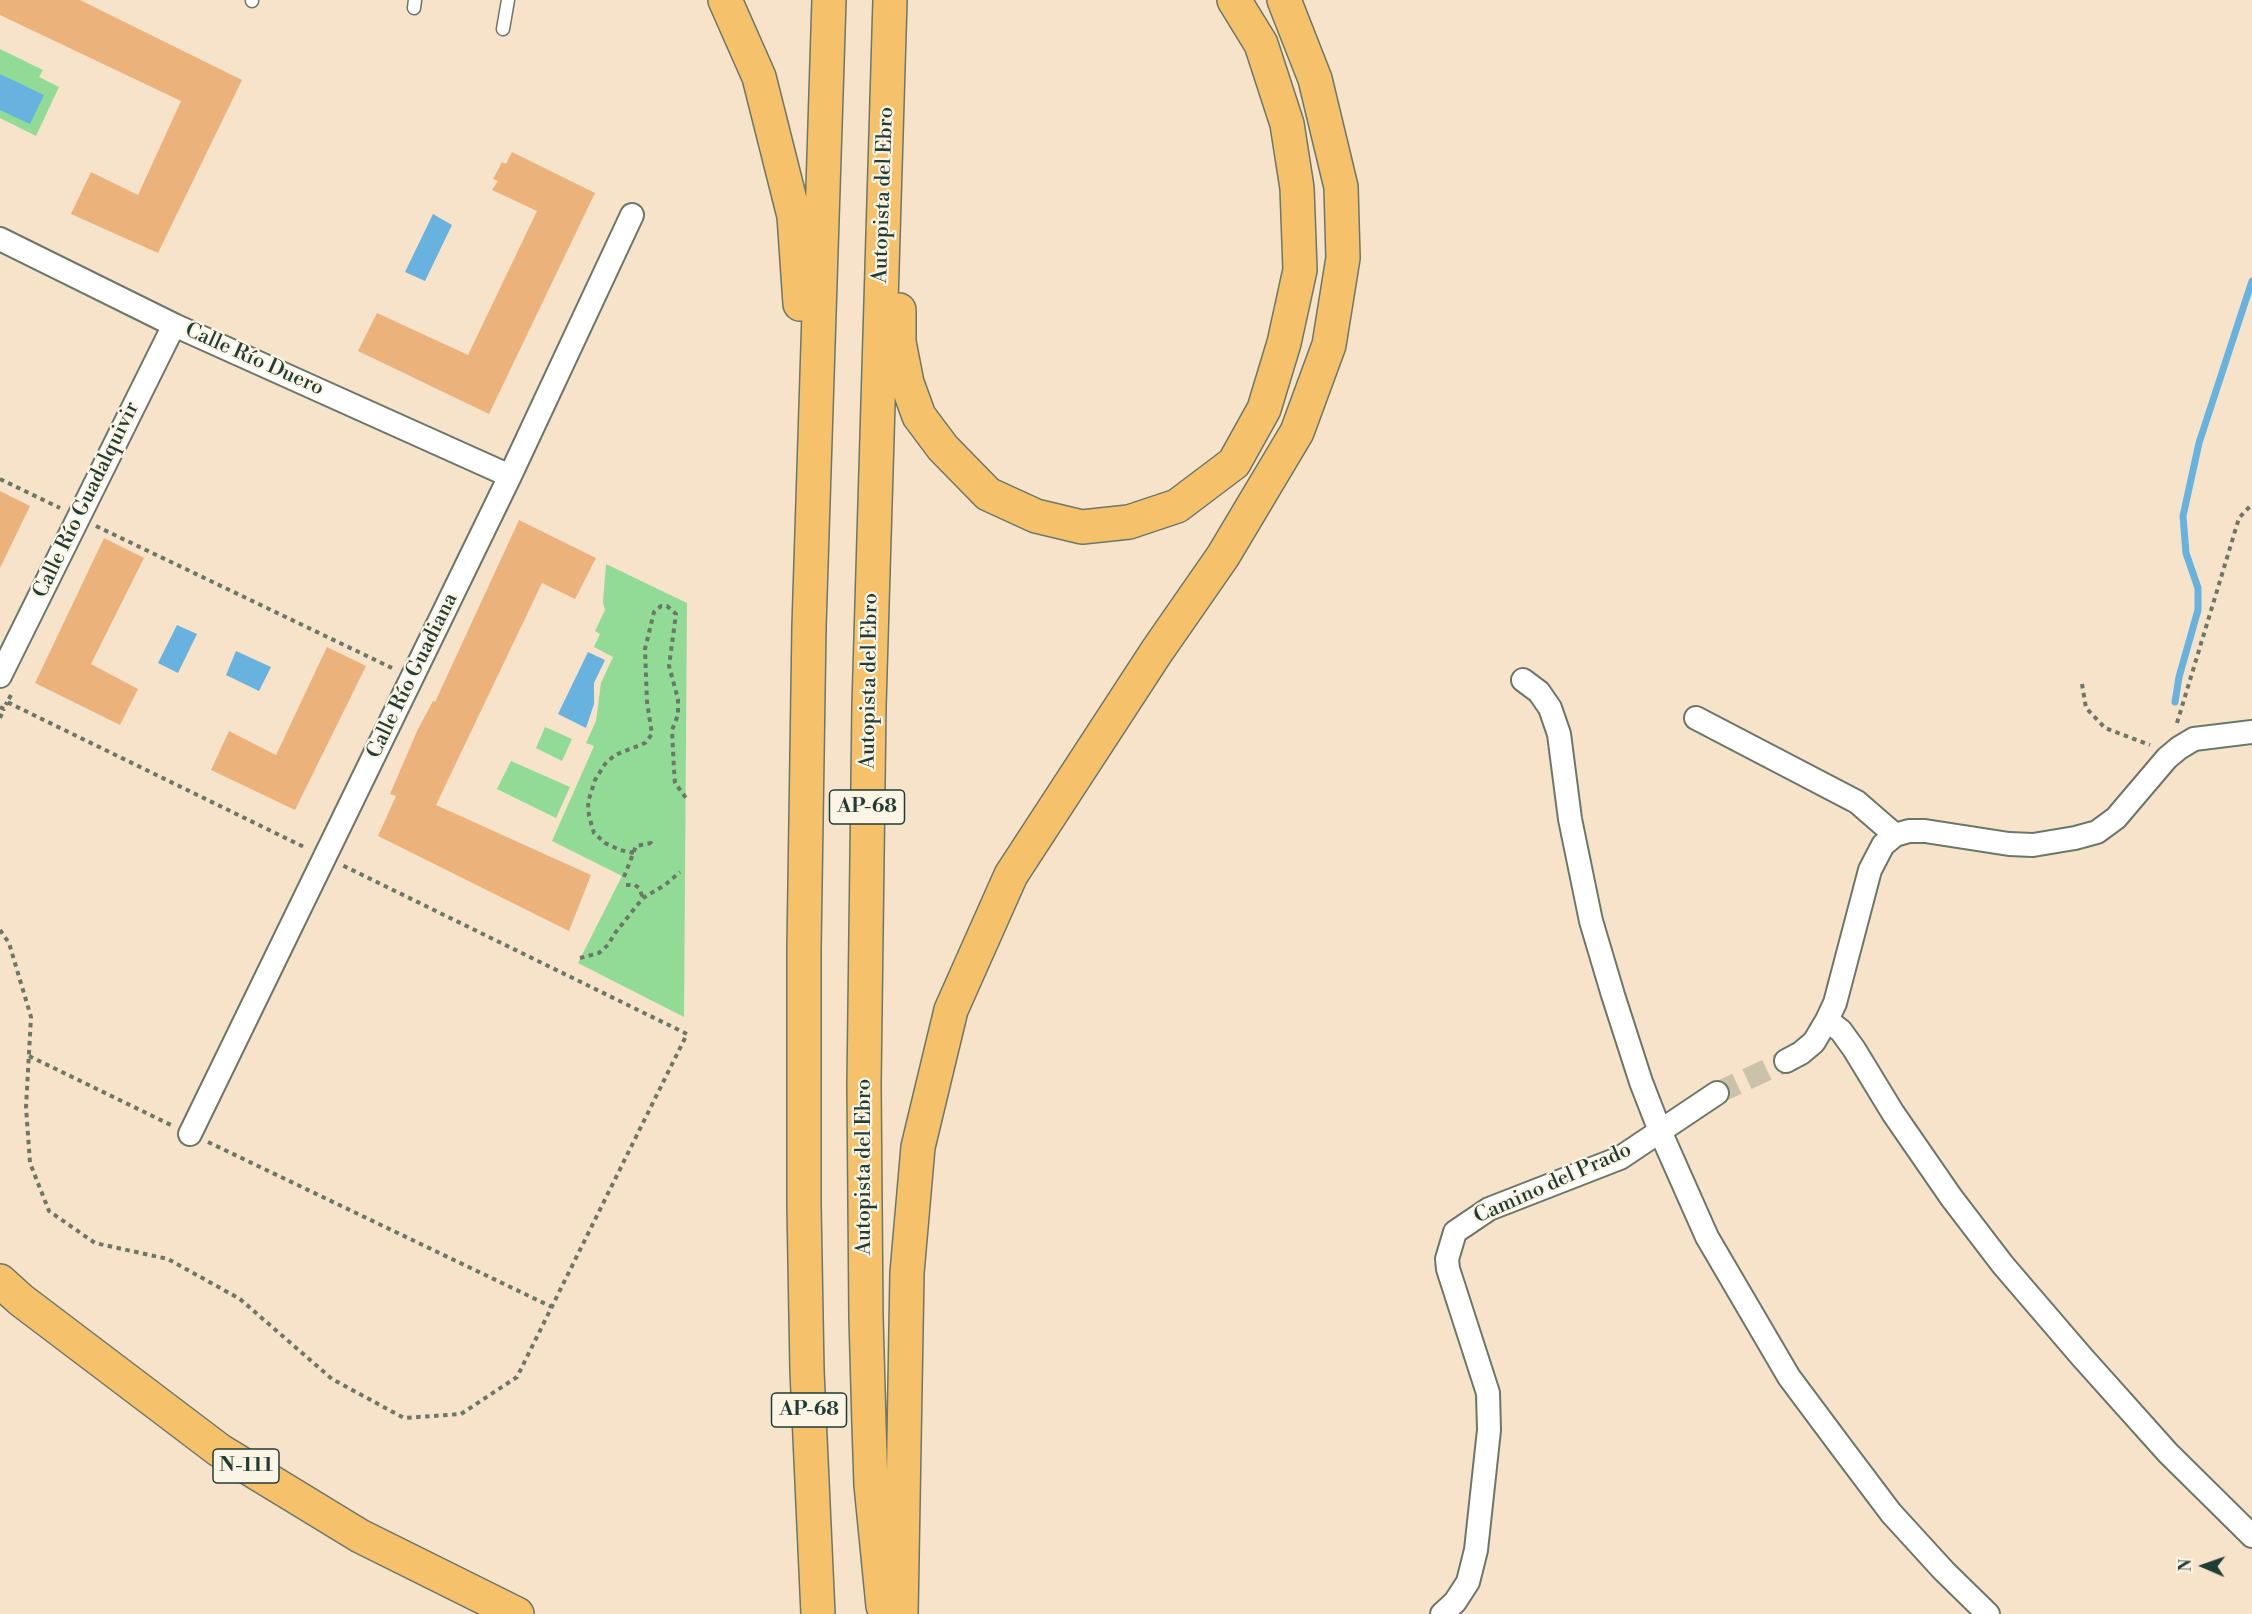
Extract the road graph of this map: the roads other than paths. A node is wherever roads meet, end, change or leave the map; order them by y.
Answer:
1 (508, 0) edge
2 (725, 0) edge
3 (829, 0) edge
4 (890, 0) edge
5 (910, 0) edge
6 (1234, 0) edge
7 (1284, 0) edge
8 (503, 29) dead end
9 (632, 216) dead end
10 (0, 239) edge
11 (174, 325) junction
12 (510, 476) junction
13 (1523, 680) dead end
14 (6, 684) edge
15 (1696, 718) dead end
16 (2252, 732) edge
17 (1895, 835) junction
18 (1827, 1020) junction
19 (1786, 1061) tunnel mouth
20 (1717, 1093) tunnel mouth
21 (1660, 1131) junction
22 (190, 1134) road end
23 (804, 1205) junction
24 (0, 1281) edge
25 (2252, 1536) edge
26 (517, 1614) edge
27 (818, 1614) edge
28 (884, 1614) edge
29 (901, 1614) edge
30 (1442, 1614) edge
31 (1988, 1614) edge

1 - 8 lane
2 - 23 highway
3 - 23 highway, AP-68
4 - 28 highway, Autopista del Ebro / AP-68
5 - 6 highway
7 - 29 highway
9 - 12 street, Calle Río Guadiana
10 - 11 street, Calle Río Duero
11 - 12 street, Calle Río Duero
11 - 14 street, Calle Río Guadalquivir
12 - 22 street, Calle Río Guadiana
13 - 21 street
15 - 17 street
16 - 17 street
17 - 18 street
18 - 19 street
18 - 25 street
20 - 21 street, Camino del Prado
21 - 30 street, Camino del Prado
21 - 31 street
23 - 27 highway, AP-68
24 - 26 highway, N-111

